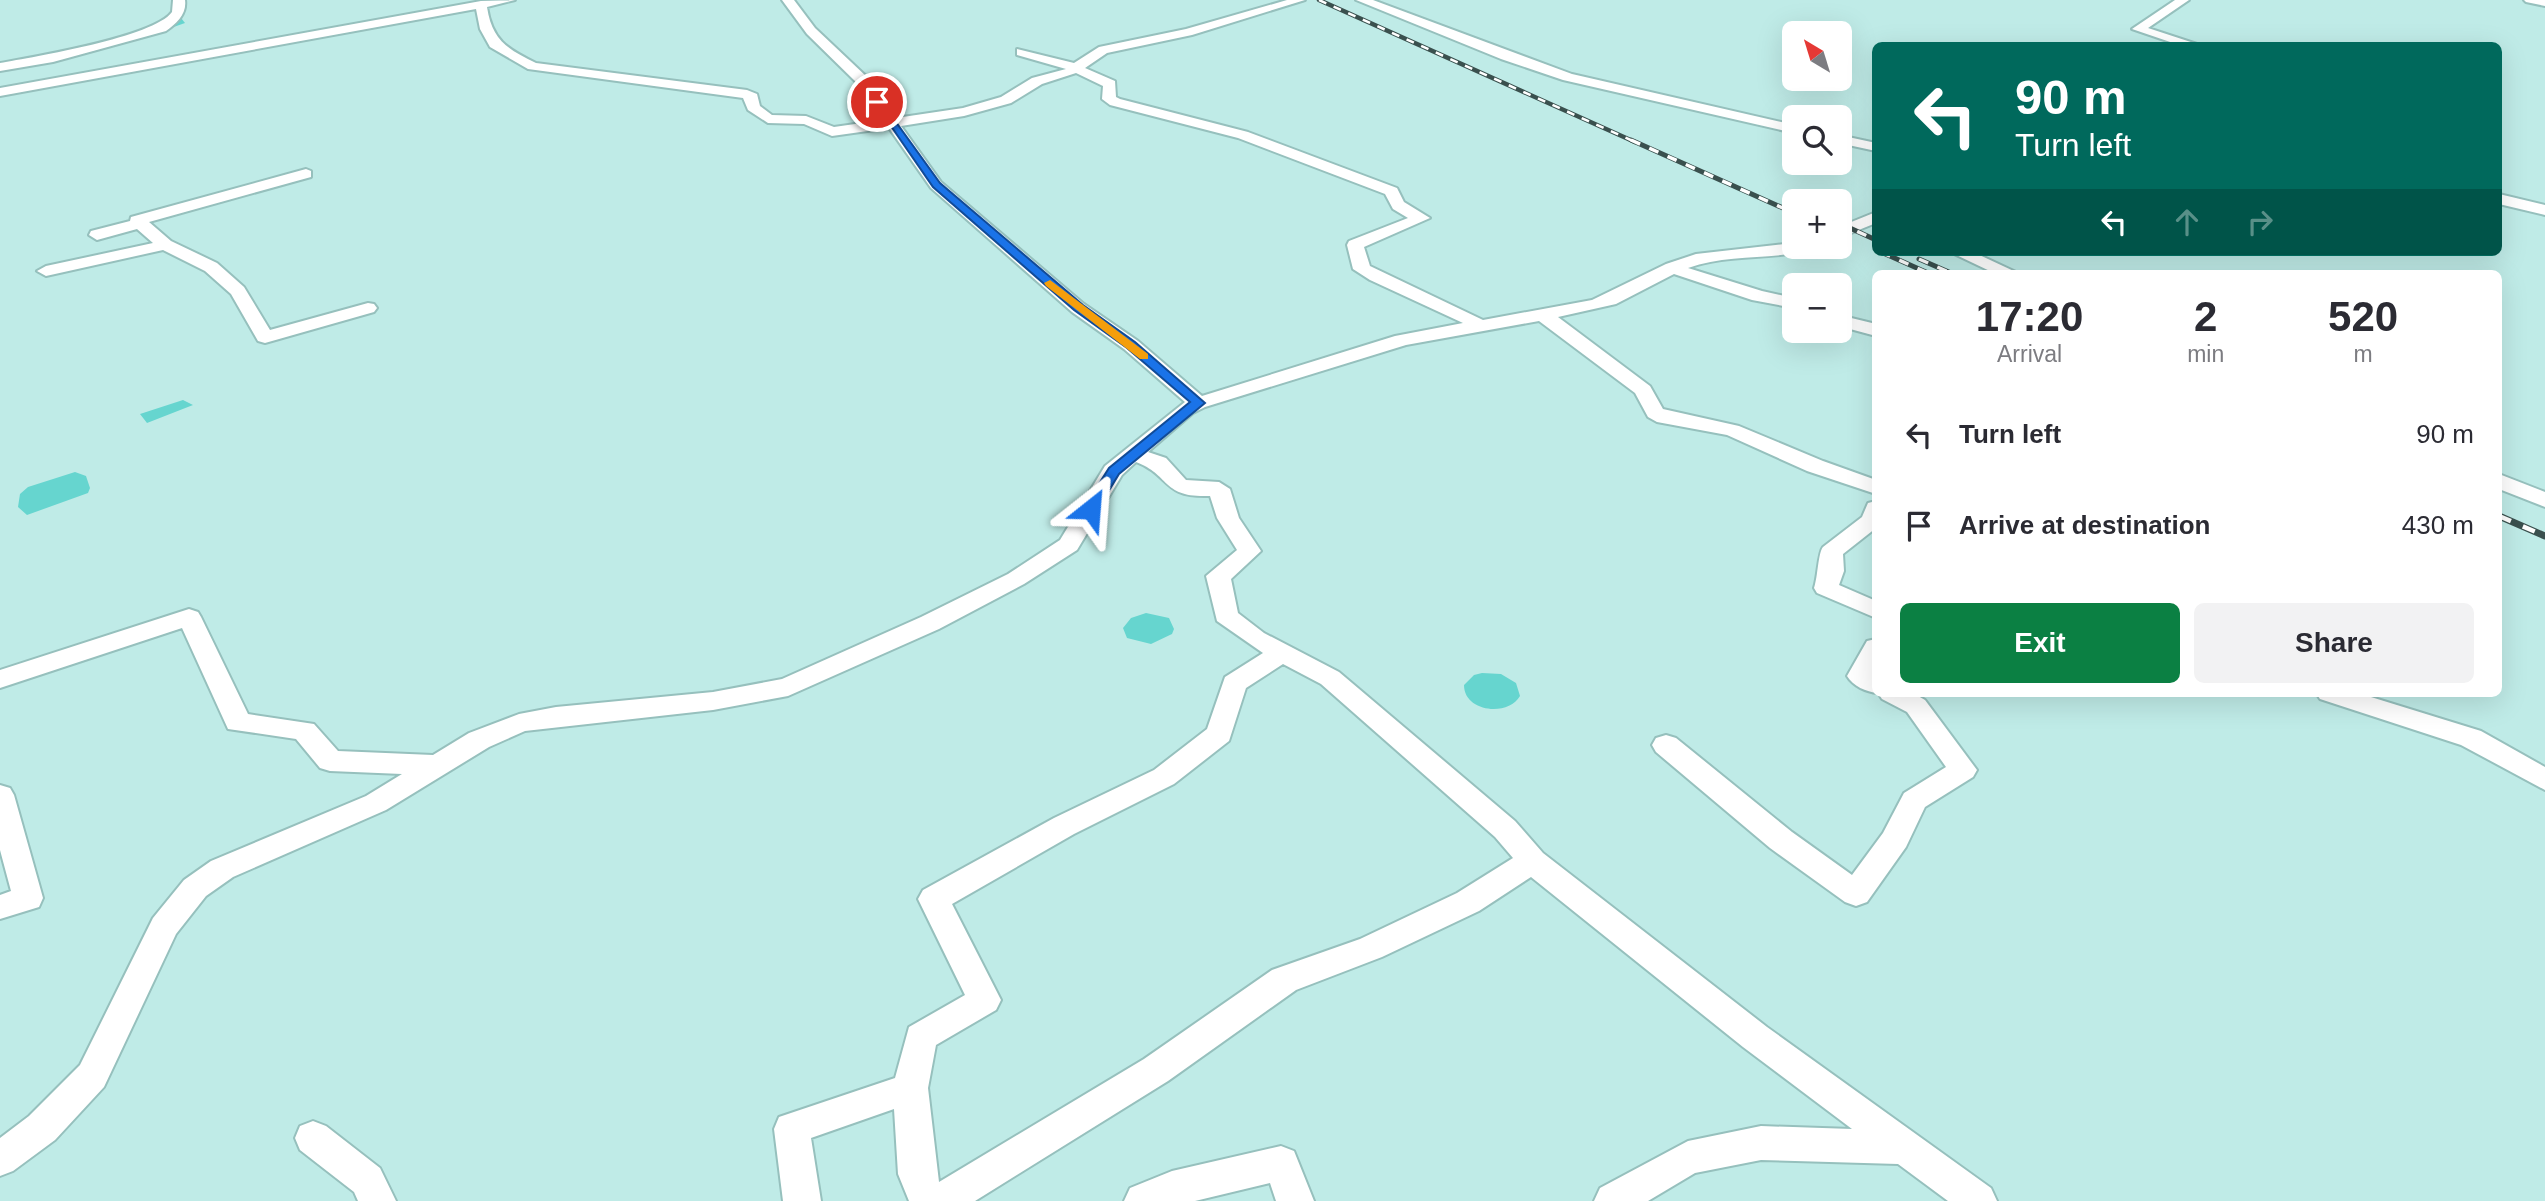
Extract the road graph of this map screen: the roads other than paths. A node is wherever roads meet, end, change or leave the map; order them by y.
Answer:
1 (179, 0) edge
2 (509, 0) edge
3 (788, 0) edge
4 (1299, 0) edge
5 (1362, 0) edge
6 (2183, 0) edge
7 (2530, 0) edge
8 (2545, 3) edge
9 (481, 4) junction
10 (2183, 42) edge
11 (1021, 52) dead end
12 (0, 67) edge
13 (1074, 67) junction
14 (0, 92) edge
15 (890, 122) junction
16 (1782, 126) edge
17 (1852, 142) edge
18 (1872, 146) edge
19 (306, 174) dead end
20 (2502, 200) edge
21 (2545, 211) edge
22 (1872, 220) edge
23 (141, 223) junction
24 (1852, 228) edge
25 (97, 235) dead end
26 (165, 245) junction
27 (1782, 249) edge
28 (1968, 256) edge
29 (1672, 268) junction
30 (2002, 270) edge
31 (46, 271) dead end
32 (1782, 301) edge
33 (368, 309) dead end
34 (1544, 316) junction
35 (1479, 324) junction
36 (1852, 324) edge
37 (1872, 329) edge
38 (1198, 403) junction
39 (1134, 454) junction
40 (2502, 482) edge
41 (1872, 486) edge
42 (2545, 500) edge
43 (1872, 520) edge
44 (1872, 608) edge
45 (1282, 653) junction
46 (1872, 654) edge
47 (0, 679) edge
48 (1872, 683) edge
49 (1899, 697) edge
50 (2342, 697) edge
51 (1666, 745) dead end
52 (438, 765) junction
53 (2545, 780) edge
54 (0, 796) edge
55 (1532, 861) junction
56 (0, 907) edge
57 (910, 1088) junction
58 (313, 1138) dead end
59 (1904, 1146) junction
60 (0, 1159) edge
61 (377, 1201) edge
62 (802, 1201) edge
63 (928, 1201) edge
64 (942, 1201) edge
65 (1143, 1201) edge
66 (1295, 1201) edge
67 (1613, 1201) edge
68 (1978, 1201) edge

1 - 12 street
2 - 9 street
3 - 15 street
4 - 13 street
5 - 16 street
6 - 10 street
7 - 8 street
9 - 14 street
9 - 15 street
11 - 13 street
13 - 15 street
13 - 35 street
15 - 38 street
17 - 18 street
19 - 23 street
20 - 21 street
22 - 24 street
23 - 25 street
23 - 26 street
26 - 31 street
26 - 33 street
27 - 29 street
28 - 30 street
29 - 32 street
29 - 34 street
34 - 35 street
34 - 41 street
35 - 38 street
36 - 37 street
38 - 39 street
39 - 45 street
39 - 52 street
40 - 42 street
43 - 44 street
45 - 55 street
45 - 57 street
46 - 48 street
47 - 52 street
49 - 51 street
50 - 53 street
52 - 60 street
54 - 56 street
55 - 59 street
55 - 64 street
57 - 62 street
57 - 63 street
58 - 61 street
59 - 67 street
59 - 68 street
65 - 66 street

